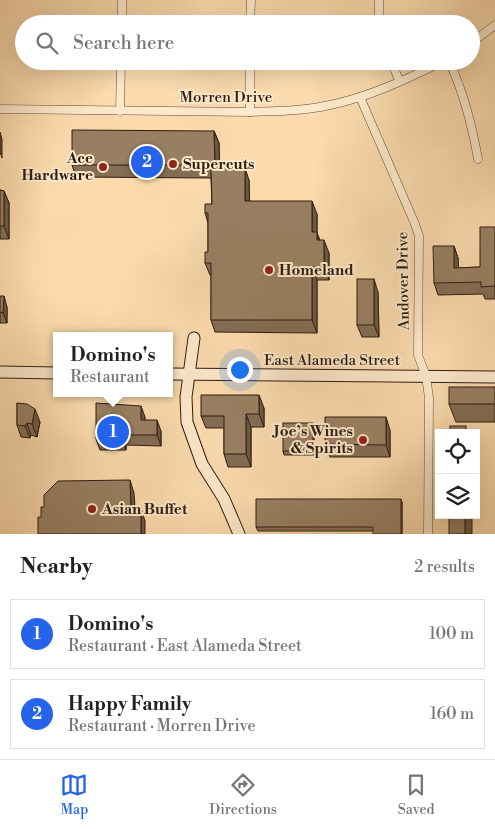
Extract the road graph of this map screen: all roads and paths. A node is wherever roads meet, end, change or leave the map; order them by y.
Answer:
1 (122, 0) edge
2 (250, 0) edge
3 (378, 0) edge
4 (122, 15) edge
5 (250, 15) edge
6 (379, 15) edge
7 (495, 25) edge
8 (480, 36) edge
9 (121, 70) edge
10 (250, 70) edge
11 (395, 70) edge
12 (423, 70) edge
13 (452, 70) edge
14 (399, 80) junction
15 (360, 97) junction
16 (0, 109) edge
17 (120, 111) junction
18 (250, 112) junction
19 (478, 159) dead end
20 (194, 338) dead end
21 (0, 372) edge
22 (53, 373) edge
23 (173, 374) edge
24 (188, 375) junction
25 (426, 376) junction
26 (495, 376) edge
27 (238, 534) edge
28 (428, 534) edge

1 - 4 street
2 - 5 street
3 - 6 street
7 - 8 street
9 - 17 street
10 - 18 street
11 - 14 street
12 - 14 street, Morren Drive
13 - 19 street
14 - 15 street, Morren Drive
15 - 18 street, Morren Drive
15 - 25 street, Andover Drive
16 - 17 street, Morren Drive
17 - 18 street, Morren Drive
20 - 24 street
21 - 22 street
23 - 24 street, East Alameda Street
24 - 25 street, East Alameda Street
24 - 27 street
25 - 26 street, East Alameda Street
25 - 28 street, Andover Drive

